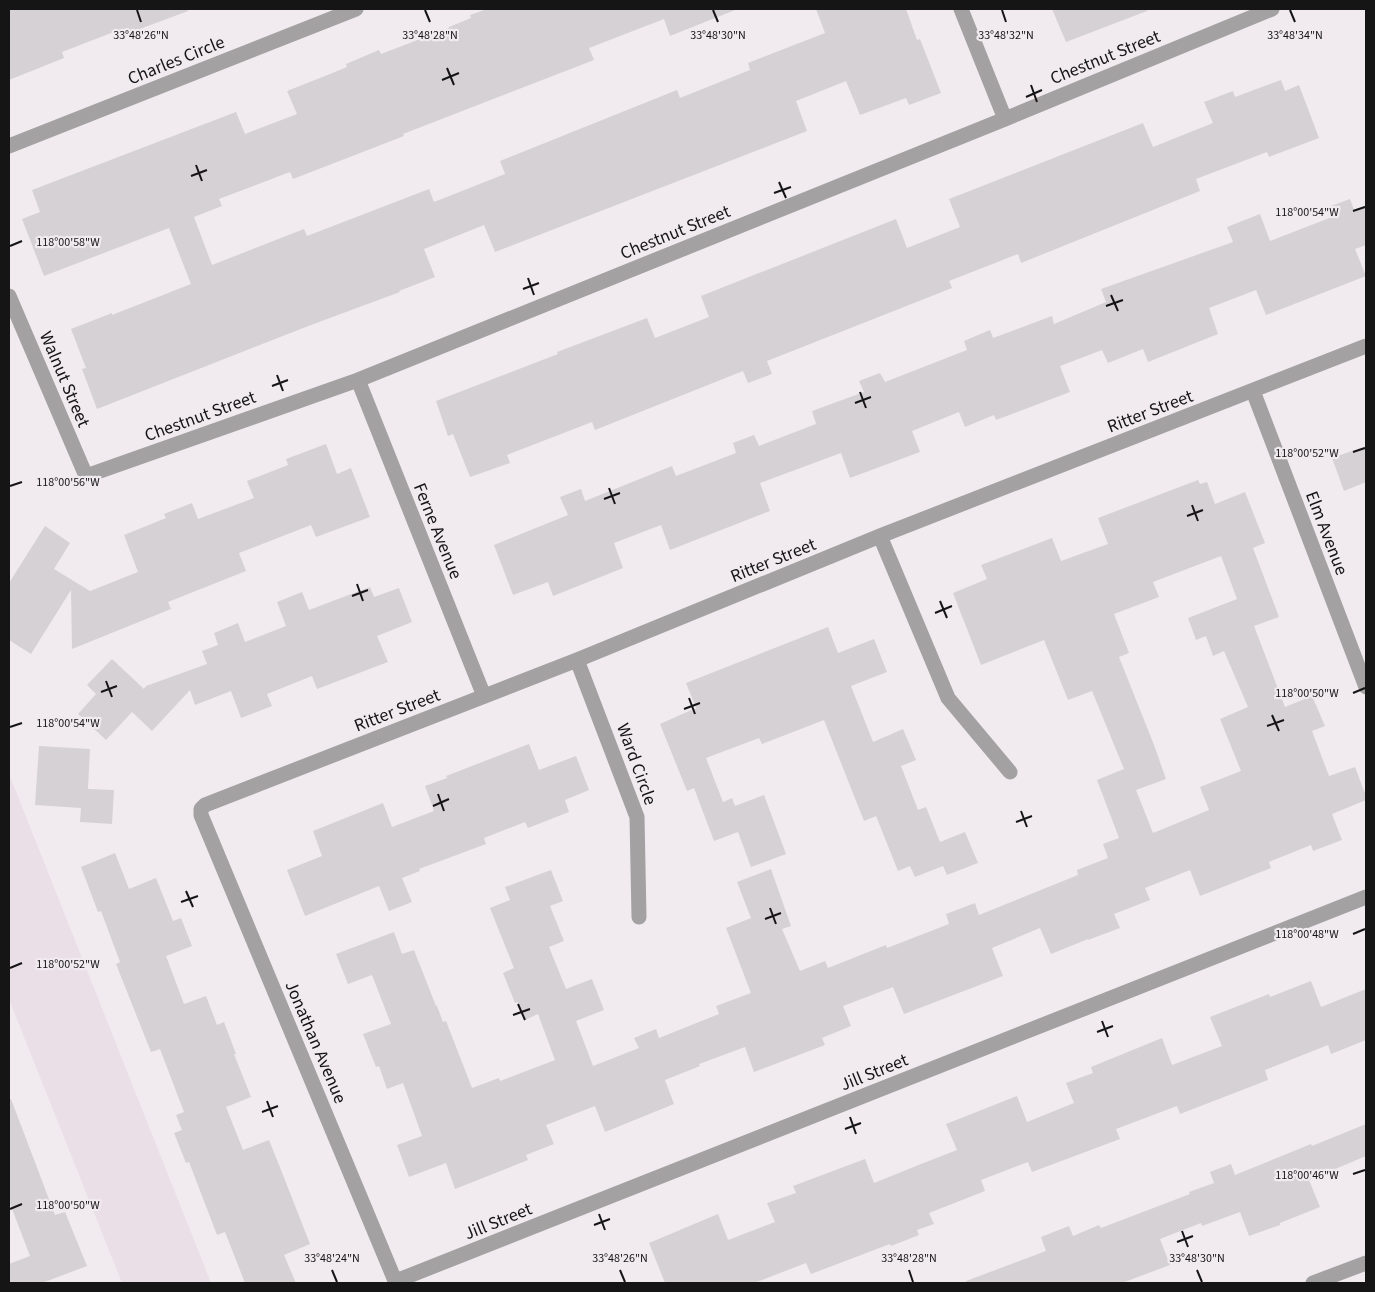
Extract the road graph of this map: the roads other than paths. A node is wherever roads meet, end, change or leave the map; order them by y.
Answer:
1 (356, 9) edge
2 (961, 9) edge
3 (1272, 9) edge
4 (1005, 119) junction
5 (9, 146) edge
6 (9, 296) edge
7 (1366, 346) edge
8 (358, 380) junction
9 (1253, 391) junction
10 (86, 476) joint
11 (880, 536) junction
12 (577, 660) junction
13 (1366, 687) edge
14 (484, 696) junction
15 (1010, 772) dead end
16 (201, 815) joint
17 (1366, 897) edge
18 (639, 917) dead end
19 (1366, 1263) edge
20 (396, 1282) edge
21 (1313, 1283) edge

1 - 5 street, Charles Circle
2 - 4 street
3 - 4 street, Chestnut Street
4 - 8 street, Chestnut Street
6 - 10 street, Walnut Street
7 - 9 street, Ritter Street
8 - 10 street, Chestnut Street
8 - 14 street, Ferne Avenue
9 - 11 street, Ritter Street
9 - 13 street, Elm Avenue
11 - 12 street, Ritter Street
11 - 15 street
12 - 14 street, Ritter Street
12 - 18 street, Ward Circle
14 - 16 street, Ritter Street
16 - 20 street, Jonathan Avenue
17 - 20 street, Jill Street
19 - 21 street

